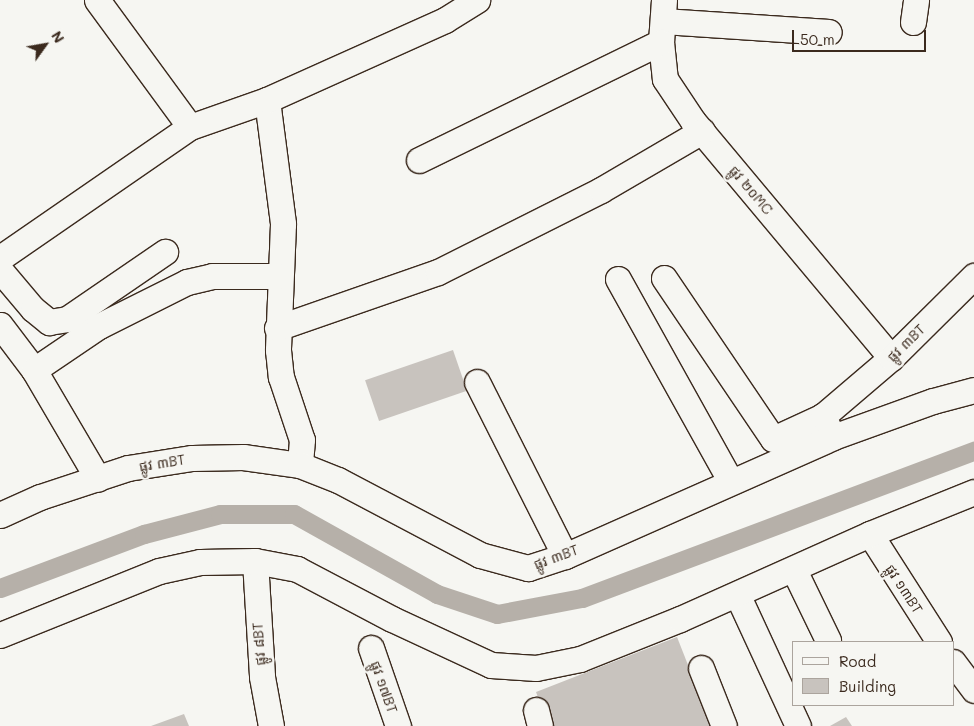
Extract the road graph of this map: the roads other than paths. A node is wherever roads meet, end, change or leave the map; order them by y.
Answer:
1 (97, 0) edge
2 (477, 0) edge
3 (662, 21) edge
4 (829, 32) dead end
5 (267, 100) junction
6 (190, 127) junction
7 (702, 131) junction
8 (419, 160) dead end
9 (166, 252) dead end
10 (0, 258) edge
11 (0, 270) edge
12 (280, 276) junction
13 (974, 276) edge
14 (664, 278) dead end
15 (618, 279) dead end
16 (0, 325) edge
17 (277, 328) junction
18 (891, 358) junction
19 (34, 370) junction
20 (477, 382) dead end
21 (974, 390) edge
22 (828, 427) junction
23 (300, 465) junction
24 (98, 479) junction
25 (730, 480) junction
26 (974, 492) edge
27 (0, 516) edge
28 (870, 534) junction
29 (565, 556) junction
30 (255, 561) junction
31 (794, 570) junction
32 (738, 596) junction
33 (0, 635) edge
34 (828, 640) dead end
35 (938, 641) edge
36 (371, 648) dead end
37 (954, 663) edge
38 (702, 668) dead end
39 (974, 690) edge
40 (271, 726) edge
41 (398, 726) edge
42 (724, 726) edge
43 (798, 726) edge

1 - 6 street
2 - 5 street
3 - 4 street
3 - 7 street, ផ្លូវ ២០MC
3 - 8 street
5 - 6 street
5 - 12 street
6 - 10 street
7 - 17 street
7 - 18 street, ផ្លូវ ២០MC
9 - 11 street
12 - 17 street
12 - 19 street
13 - 18 street, ផ្លូវ ៣BT
14 - 22 street
15 - 25 street
16 - 19 street
17 - 23 street
18 - 22 street, ផ្លូវ ៣BT
19 - 24 street
20 - 29 street
21 - 22 street
22 - 25 street, ផ្លូវ ៣BT
23 - 24 street, ផ្លូវ ៣BT
23 - 29 street, ផ្លូវ ៣BT
24 - 27 street, ផ្លូវ ៣BT
25 - 29 street, ផ្លូវ ៣BT
26 - 28 street
28 - 31 street
28 - 35 street, ផ្លូវ ១៣BT
30 - 32 street
30 - 33 street
30 - 40 street, ផ្លូវ ៨BT
31 - 32 street
31 - 34 street
32 - 43 street
36 - 41 street, ផ្លូវ ១៧BT
37 - 39 street
38 - 42 street

